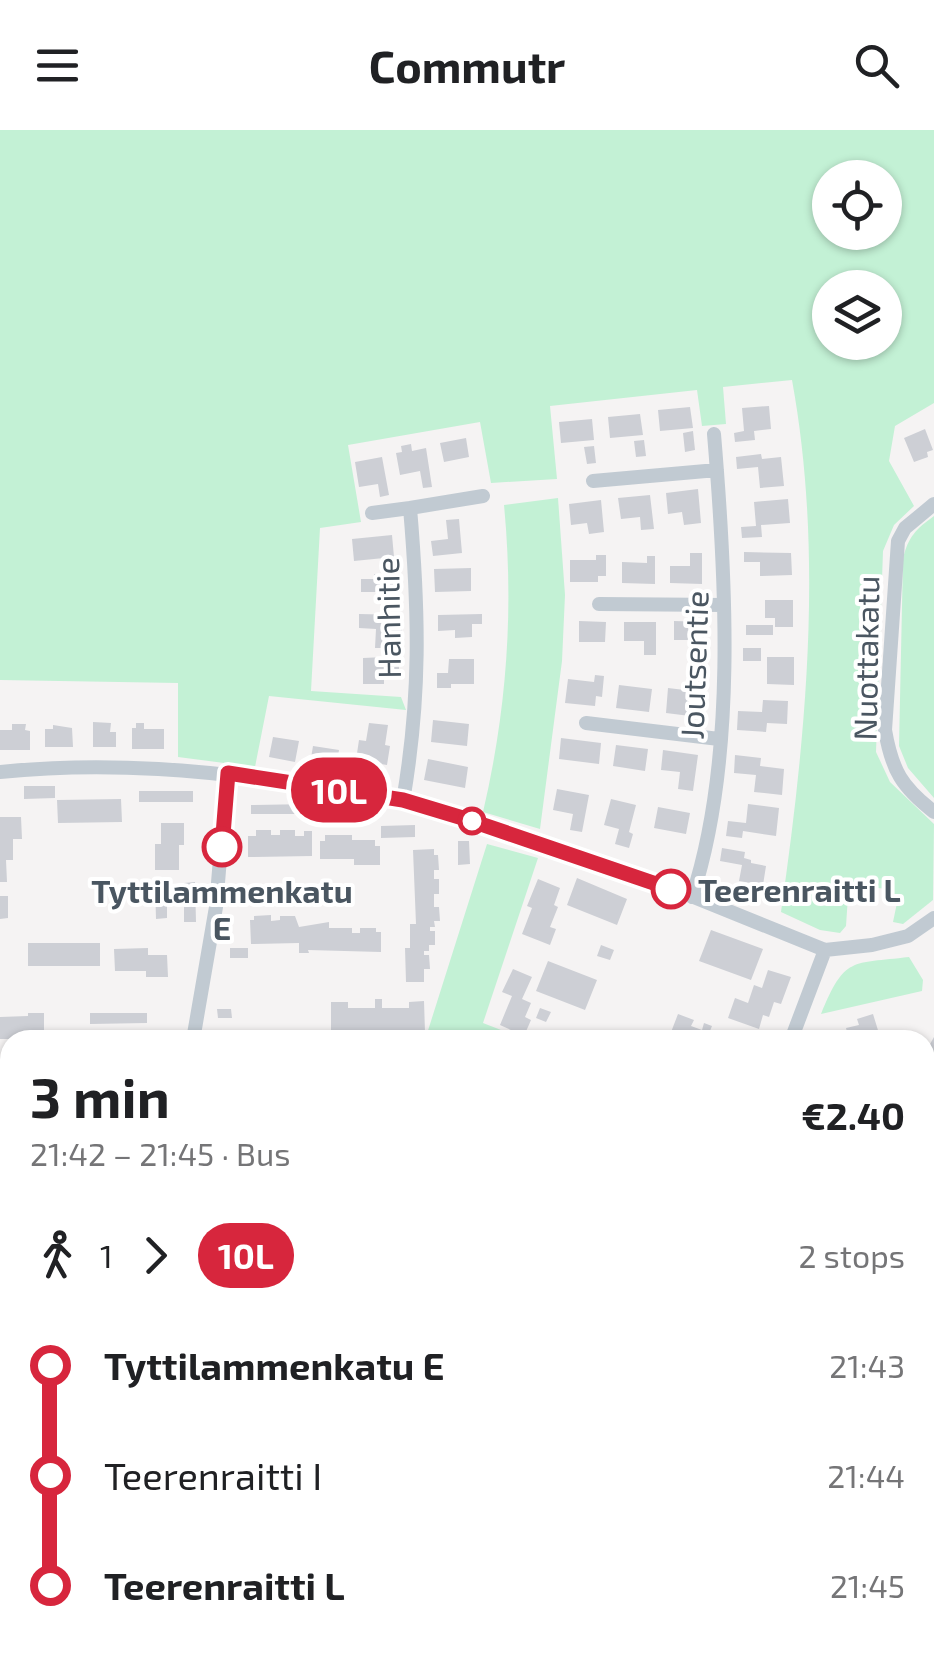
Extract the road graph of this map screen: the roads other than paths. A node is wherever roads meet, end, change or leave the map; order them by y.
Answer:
1 (714, 434) dead end
2 (718, 470) junction
3 (594, 481) dead end
4 (482, 496) dead end
5 (934, 504) edge
6 (410, 508) junction
7 (372, 513) dead end
8 (599, 604) dead end
9 (724, 605) junction
10 (586, 723) dead end
11 (719, 740) junction
12 (0, 772) edge
13 (228, 773) junction
14 (403, 800) junction
15 (934, 812) edge
16 (466, 819) dead end
17 (582, 858) dead end
18 (692, 896) junction
19 (934, 918) edge
20 (824, 950) junction
21 (195, 1030) edge
22 (795, 1030) edge

1 - 2 street, Joutsentie
2 - 3 street
2 - 9 street, Joutsentie
4 - 6 street
5 - 15 street, Nuottakatu
6 - 7 street
6 - 14 street, Hanhitie
8 - 9 street
9 - 11 street, Joutsentie
10 - 11 street
11 - 18 street, Joutsentie
12 - 13 street
13 - 14 street
13 - 21 street
14 - 16 street
17 - 18 street
18 - 20 street
19 - 20 street
20 - 22 street

